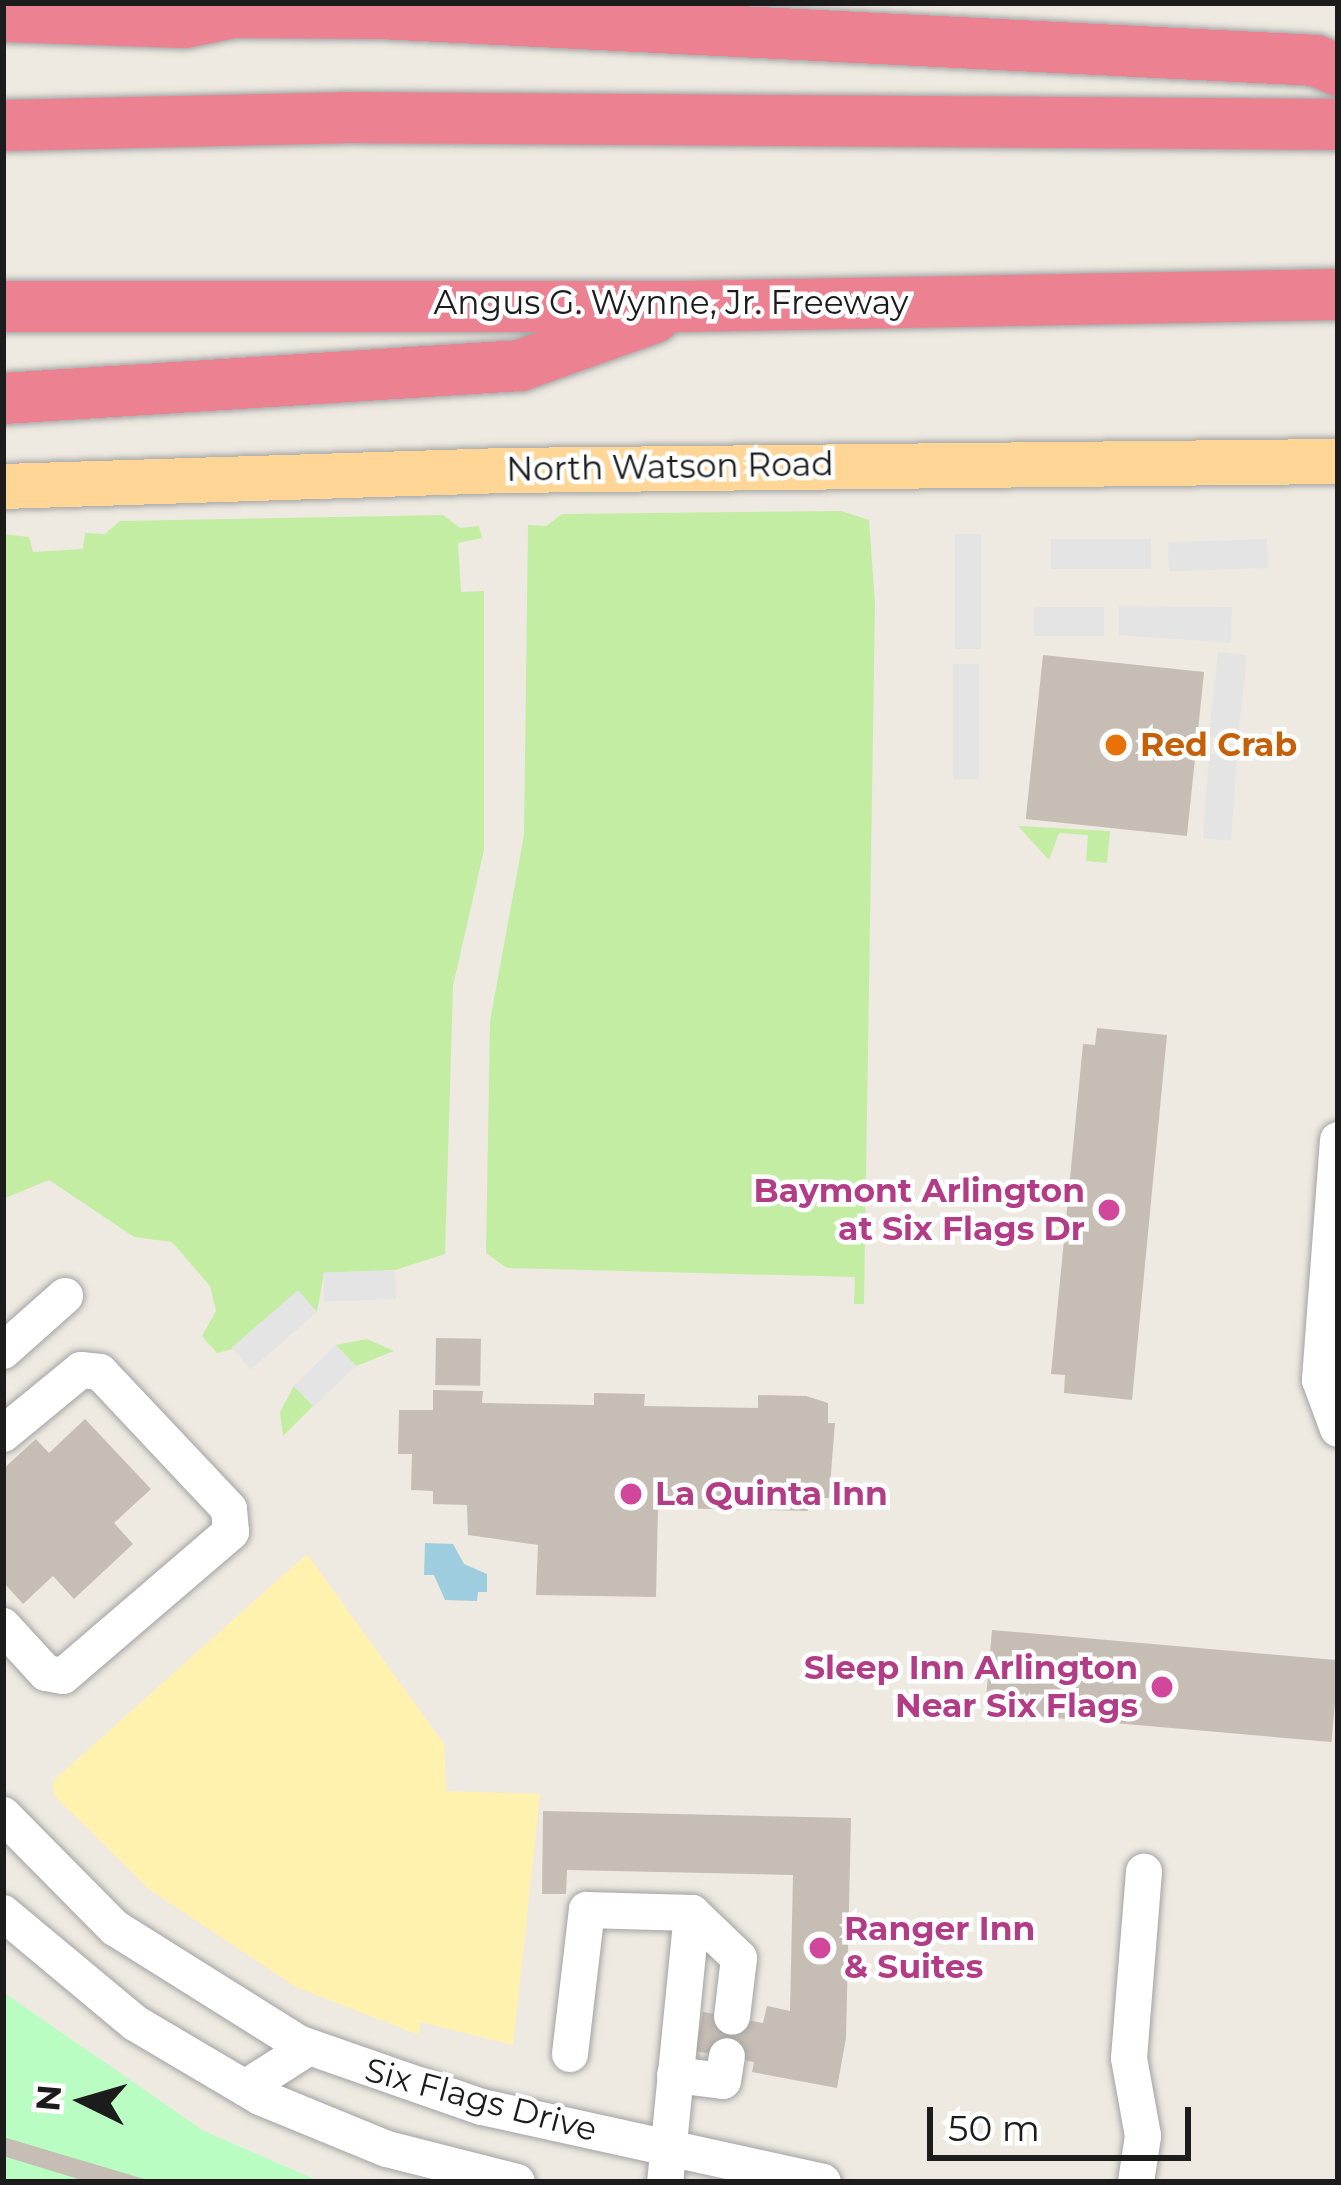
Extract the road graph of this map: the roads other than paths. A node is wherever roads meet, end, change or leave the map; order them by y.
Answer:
1 (217, 8) edge
2 (3, 16) edge
3 (1338, 70) edge
4 (1338, 124) edge
5 (3, 125) edge
6 (1338, 294) edge
7 (3, 306) edge
8 (682, 306) junction
9 (3, 398) edge
10 (1338, 461) edge
11 (3, 486) edge
12 (1338, 1140) edge
13 (64, 1296) dead end
14 (3, 1351) edge
15 (1338, 1429) edge
16 (3, 1434) edge
17 (3, 1626) edge
18 (3, 1815) edge
19 (1144, 1872) dead end
20 (3, 1913) edge
21 (692, 1913) junction
22 (732, 2017) dead end
23 (309, 2048) junction
24 (570, 2054) dead end
25 (727, 2056) dead end
26 (675, 2074) junction
27 (245, 2088) junction
28 (668, 2165) edge
29 (517, 2182) edge
30 (823, 2182) edge
31 (1136, 2182) edge

1 - 2 highway
1 - 3 highway
4 - 5 highway
6 - 8 highway, Angus G. Wynne, Jr. Freeway
7 - 8 highway, Angus G. Wynne, Jr. Freeway
8 - 9 highway
10 - 11 main road, North Watson Road
12 - 15 street
13 - 14 street
16 - 17 street
18 - 23 street, Six Flags Drive
19 - 31 street
20 - 27 street, Six Flags Drive
21 - 22 street
21 - 24 street
21 - 26 street
23 - 27 street
23 - 28 street, Six Flags Drive
25 - 26 street
26 - 28 street
27 - 29 street, Six Flags Drive
28 - 30 street, Six Flags Drive

